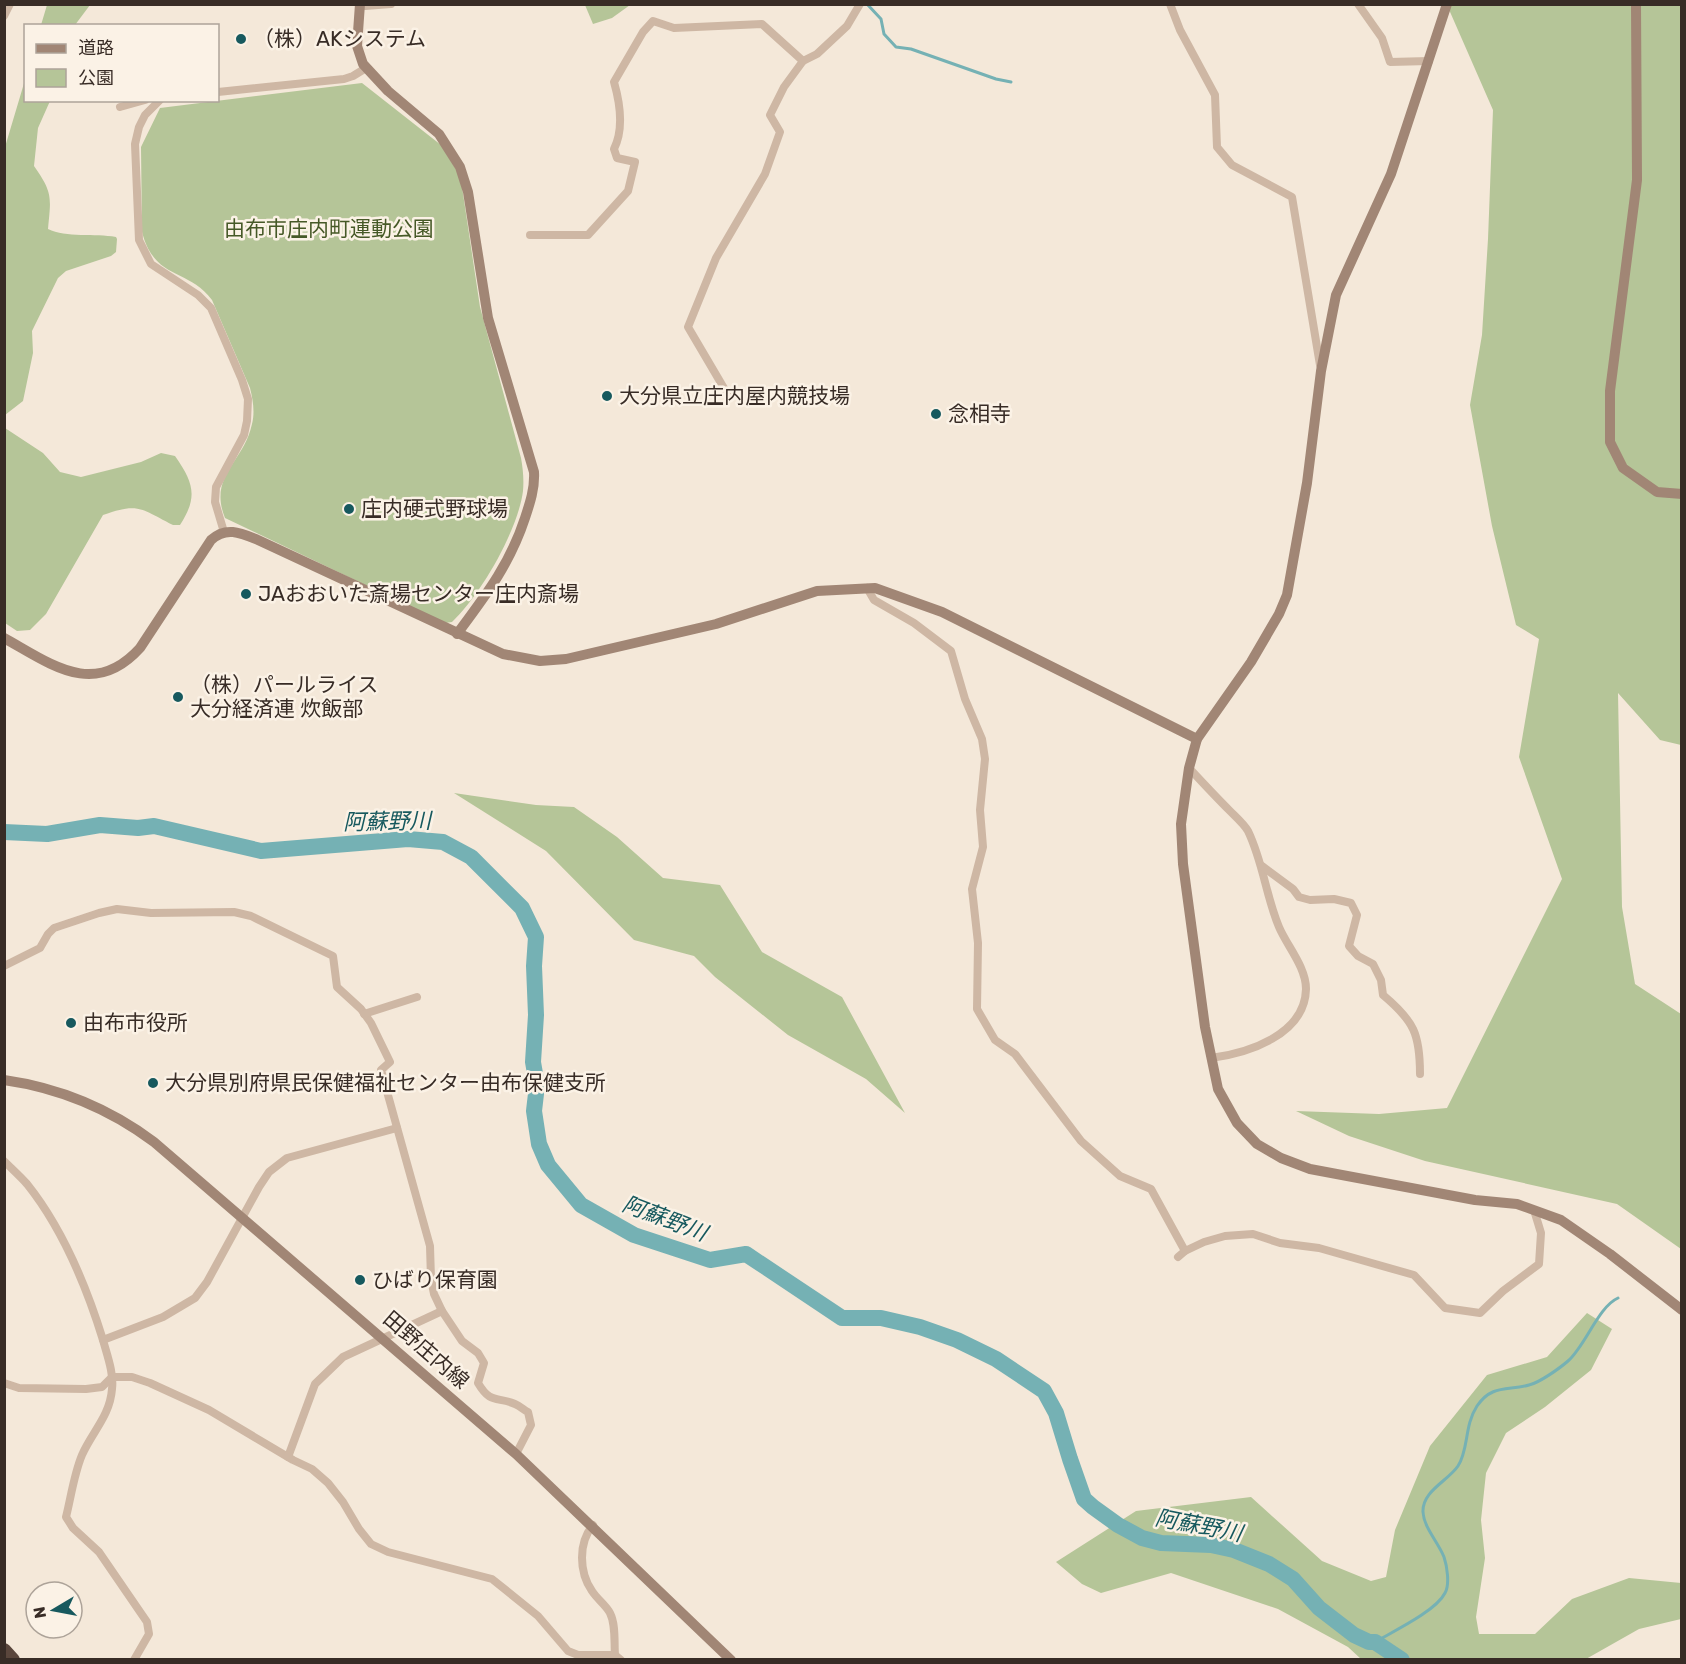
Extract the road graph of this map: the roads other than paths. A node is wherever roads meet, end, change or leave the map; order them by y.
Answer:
1 (9, 4) edge
2 (391, 4) edge
3 (860, 4) edge
4 (1170, 4) edge
5 (1358, 4) edge
6 (1447, 4) edge
7 (1636, 4) edge
8 (363, 5) edge
9 (4, 16) edge
10 (803, 61) junction
11 (1429, 61) junction
12 (366, 68) junction
13 (219, 92) edge
14 (139, 102) edge
15 (158, 102) edge
16 (120, 108) dead end
17 (530, 235) dead end
18 (1321, 371) junction
19 (728, 395) dead end
20 (1682, 494) edge
21 (224, 532) junction
22 (867, 588) junction
23 (457, 634) junction
24 (4, 638) edge
25 (1197, 739) junction
26 (1189, 768) junction
27 (1262, 866) junction
28 (4, 966) edge
29 (417, 997) dead end
30 (364, 1014) junction
31 (1210, 1058) junction
32 (1420, 1074) dead end
33 (4, 1080) edge
34 (397, 1128) junction
35 (4, 1161) edge
36 (1534, 1210) junction
37 (241, 1217) junction
38 (1185, 1251) junction
39 (1178, 1257) dead end
40 (1678, 1307) edge
41 (442, 1311) junction
42 (382, 1338) junction
43 (103, 1340) junction
44 (112, 1377) junction
45 (4, 1383) edge
46 (516, 1454) junction
47 (288, 1457) junction
48 (593, 1525) junction
49 (4, 1650) edge
50 (618, 1657) edge
51 (13, 1659) edge
52 (134, 1659) edge
53 (730, 1659) edge

1 - 9 street
2 - 8 street
3 - 10 street
4 - 18 street
5 - 11 street
6 - 11 street
7 - 20 street
8 - 12 street
10 - 17 street
10 - 19 street
11 - 18 street
12 - 13 street
12 - 23 street
14 - 16 street
15 - 21 street
18 - 25 street
21 - 23 street
21 - 24 street
22 - 23 street
22 - 25 street
22 - 38 street
25 - 26 street
26 - 27 street
26 - 31 street
27 - 31 street
27 - 32 street
28 - 30 street
29 - 30 street
30 - 34 street
31 - 36 street
33 - 37 street, 田野庄内線
34 - 37 street
34 - 41 street
35 - 43 street
36 - 38 street
36 - 40 street
37 - 42 street, 田野庄内線
37 - 43 street
38 - 39 street
41 - 42 street
41 - 46 street
42 - 46 street, 田野庄内線
42 - 47 street
43 - 44 street
44 - 45 street
44 - 47 street
44 - 52 street
46 - 48 street, 田野庄内線
47 - 50 street
48 - 50 street
48 - 53 street, 田野庄内線
49 - 51 highway

